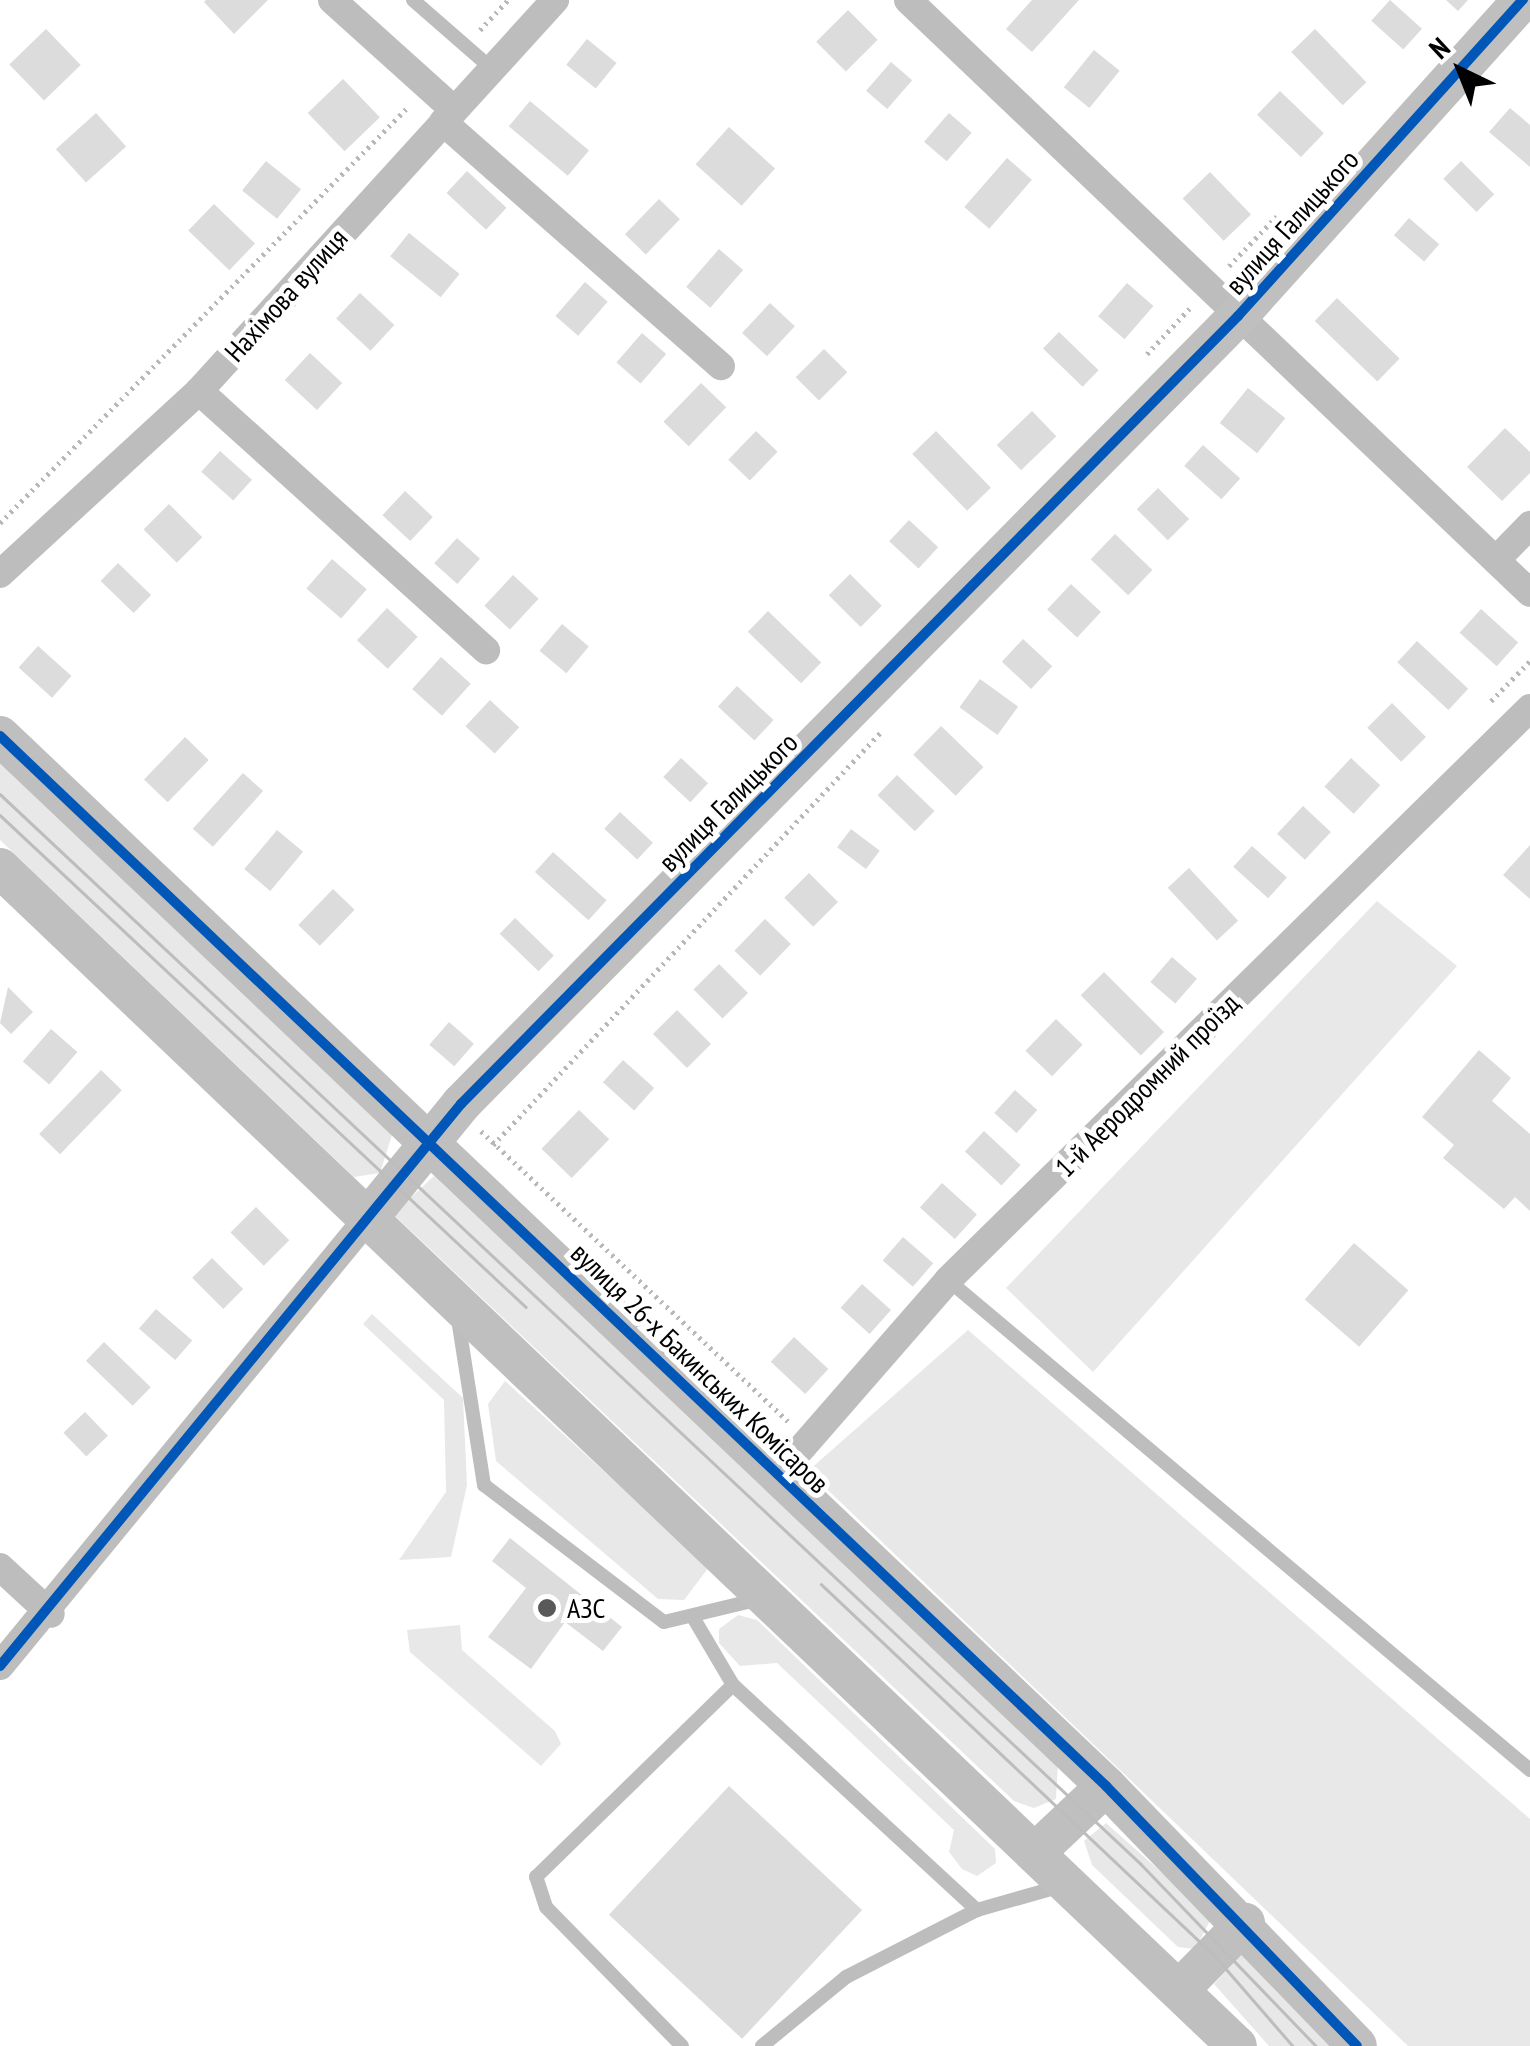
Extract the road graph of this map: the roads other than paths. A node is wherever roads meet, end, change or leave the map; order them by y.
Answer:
1 (332, 0) edge
2 (412, 0) edge
3 (555, 0) edge
4 (908, 0) edge
5 (1523, 0) edge
6 (492, 69) junction
7 (449, 116) junction
8 (1238, 316) junction
9 (721, 366) dead end
10 (199, 390) junction
11 (1530, 525) edge
12 (1500, 557) junction
13 (0, 574) edge
14 (1530, 593) edge
15 (486, 650) dead end
16 (1530, 708) edge
17 (0, 736) edge
18 (0, 868) edge
19 (434, 1145) junction
20 (369, 1216) junction
21 (948, 1280) junction
22 (455, 1299) junction
23 (779, 1474) junction
24 (0, 1567) edge
25 (768, 1597) junction
26 (51, 1614) junction
27 (693, 1617) junction
28 (0, 1666) edge
29 (733, 1685) junction
30 (1530, 1770) edge
31 (1106, 1786) junction
32 (1038, 1850) junction
33 (1074, 1882) junction
34 (976, 1910) junction
35 (1245, 1923) junction
36 (1182, 1987) junction
37 (682, 2046) edge
38 (762, 2046) edge
39 (1237, 2046) edge
40 (1357, 2046) edge

1 - 7 street
2 - 6 lane
3 - 6 street, Нахімова вулиця
4 - 8 street
5 - 8 street, вулиця Галицького
6 - 7 street, Нахімова вулиця
7 - 9 street
7 - 10 street, Нахімова вулиця
8 - 12 street
8 - 19 street, вулиця Галицького
10 - 13 street, Нахімова вулиця
10 - 15 street
11 - 12 street
12 - 14 street
16 - 21 street, 1-й Аеродромний проїзд
17 - 19 street, вулиця 26-х Бакинських Комісаров
18 - 20 street
19 - 20 street, вулиця Галицького
19 - 23 street, вулиця 26-х Бакинських Комісаров
20 - 22 street
20 - 26 street, вулиця Галицького
21 - 23 street, 1-й Аеродромний проїзд
21 - 30 lane
22 - 25 street
22 - 27 lane
23 - 31 street, вулиця 26-х Бакинських Комісаров
24 - 26 street
25 - 27 lane
25 - 32 street
26 - 28 street, вулиця Галицького
27 - 29 lane
29 - 34 lane
29 - 37 lane
31 - 32 street
31 - 35 street, вулиця 26-х Бакинських Комісаров
32 - 33 street
33 - 34 lane
33 - 36 street
34 - 38 lane
35 - 36 street
35 - 40 street, вулиця 26-х Бакинських Комісаров
36 - 39 street

